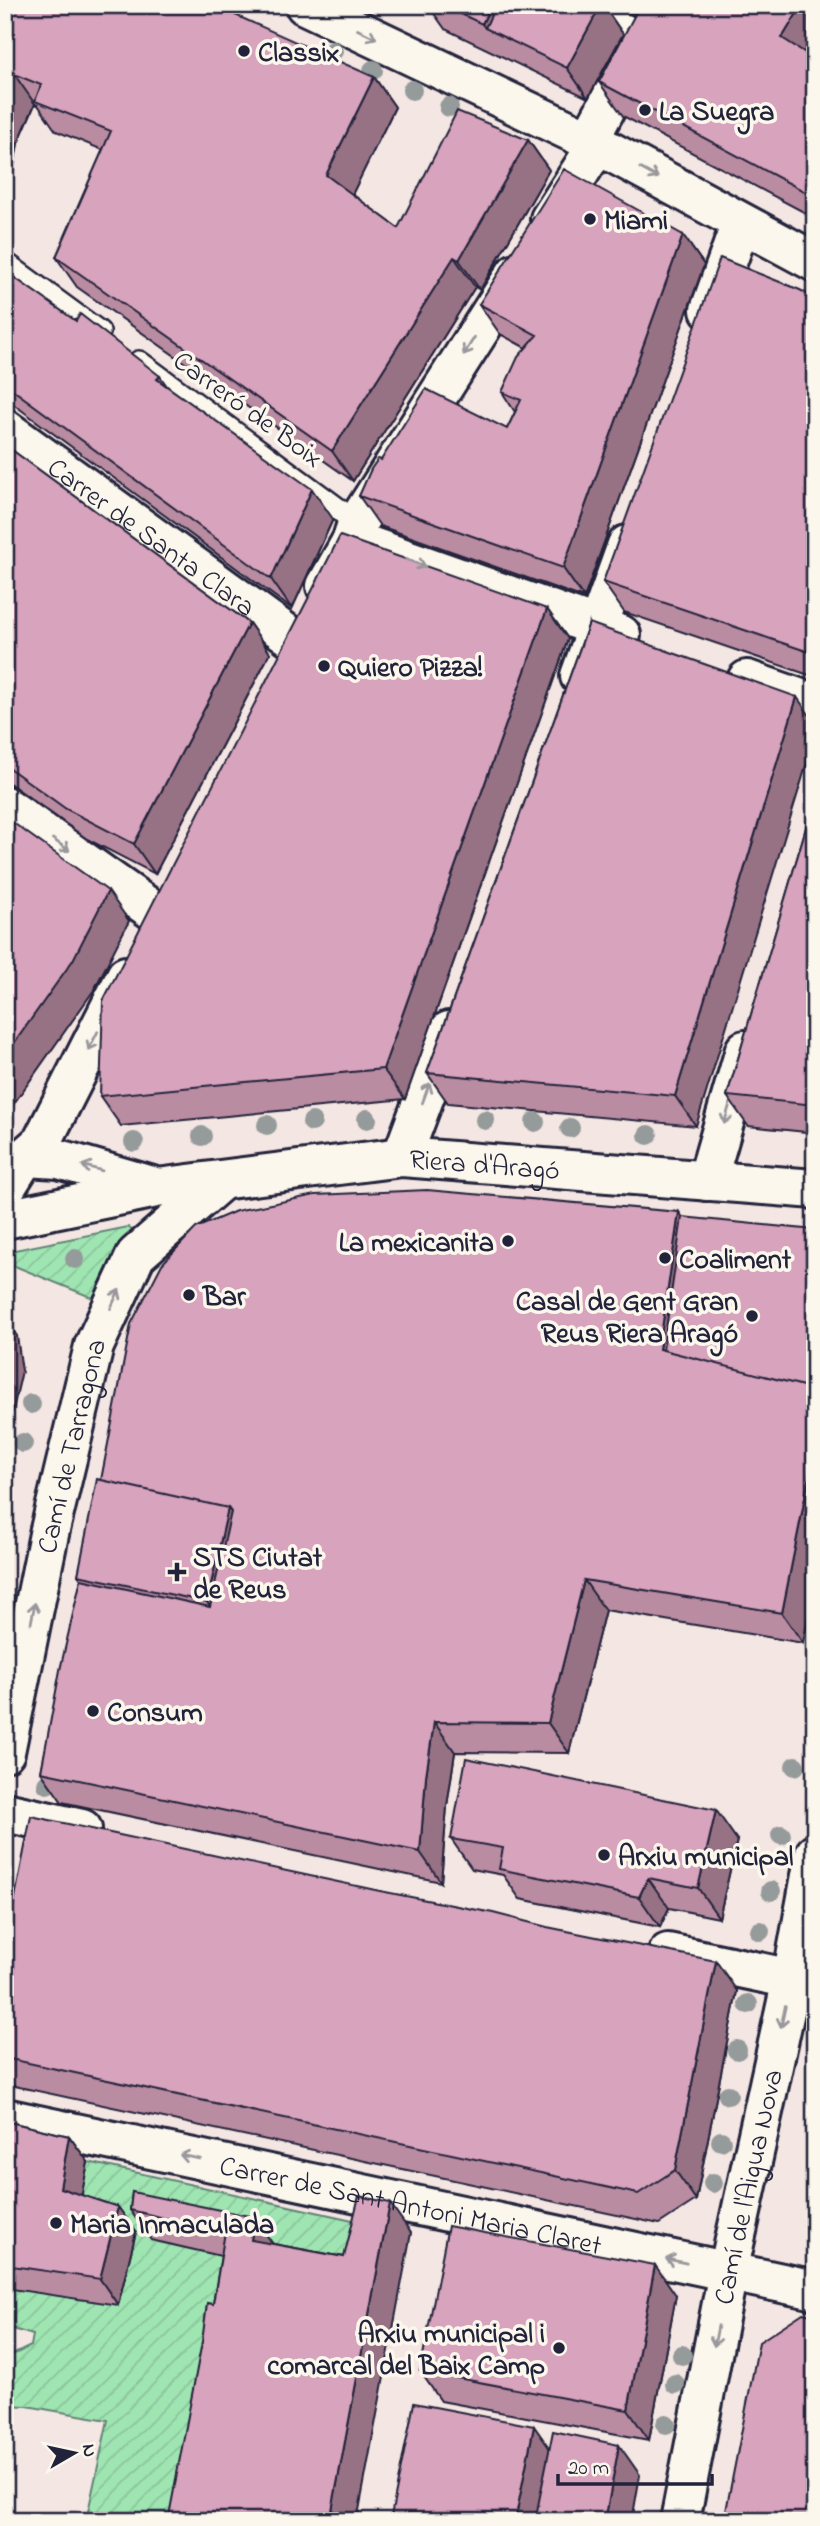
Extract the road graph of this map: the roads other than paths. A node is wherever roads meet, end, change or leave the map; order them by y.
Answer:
1 (305, 5) edge
2 (593, 5) edge
3 (653, 20) edge
4 (595, 143) junction
5 (741, 223) junction
6 (815, 262) edge
7 (5, 263) edge
8 (699, 340) edge
9 (5, 429) edge
10 (640, 510) edge
11 (355, 531) junction
12 (598, 628) junction
13 (649, 645) edge
14 (713, 668) edge
15 (815, 704) edge
16 (570, 705) edge
17 (5, 806) edge
18 (460, 1002) edge
19 (757, 1012) edge
20 (15, 1150) edge
21 (402, 1157) junction
22 (221, 1181) junction
23 (708, 1181) junction
24 (5, 1188) edge
25 (157, 1188) junction
26 (815, 1189) edge
27 (5, 1219) edge
28 (5, 1752) edge
29 (5, 1812) edge
30 (114, 1835) edge
31 (815, 1854) edge
32 (629, 1945) edge
33 (792, 1979) junction
34 (5, 2118) edge
35 (728, 2272) junction
36 (815, 2290) edge
37 (680, 2521) edge

1 -> 4 street
2 - 3 street
3 - 4 street
4 -> 5 street
4 -> 11 street
5 - 6 street
5 - 8 street
7 - 11 lane, Carreró de Boix
9 - 11 street, Carrer de Santa Clara
10 - 12 street
11 -> 12 street
12 - 13 street
12 - 16 street
14 - 15 street
17 -> 20 street
21 -> 18 street
19 -> 23 street
20 - 24 street
25 -> 20 street, Riera d'Aragó
21 - 22 street, Riera d'Aragó
21 - 23 street, Riera d'Aragó
22 - 25 street, Riera d'Aragó
28 -> 22 street, Camí de Tarragona
23 - 26 street, Riera d'Aragó
25 - 27 street, Riera d'Aragó
29 - 30 street
31 - 33 street, Camí de l'Aigua Nova
32 - 33 street
33 -> 35 street, Camí de l'Aigua Nova
35 -> 34 street, Carrer de Sant Antoni Maria Claret
35 - 36 street, Carrer de Sant Antoni Maria Claret
35 -> 37 street, Camí de l'Aigua Nova

